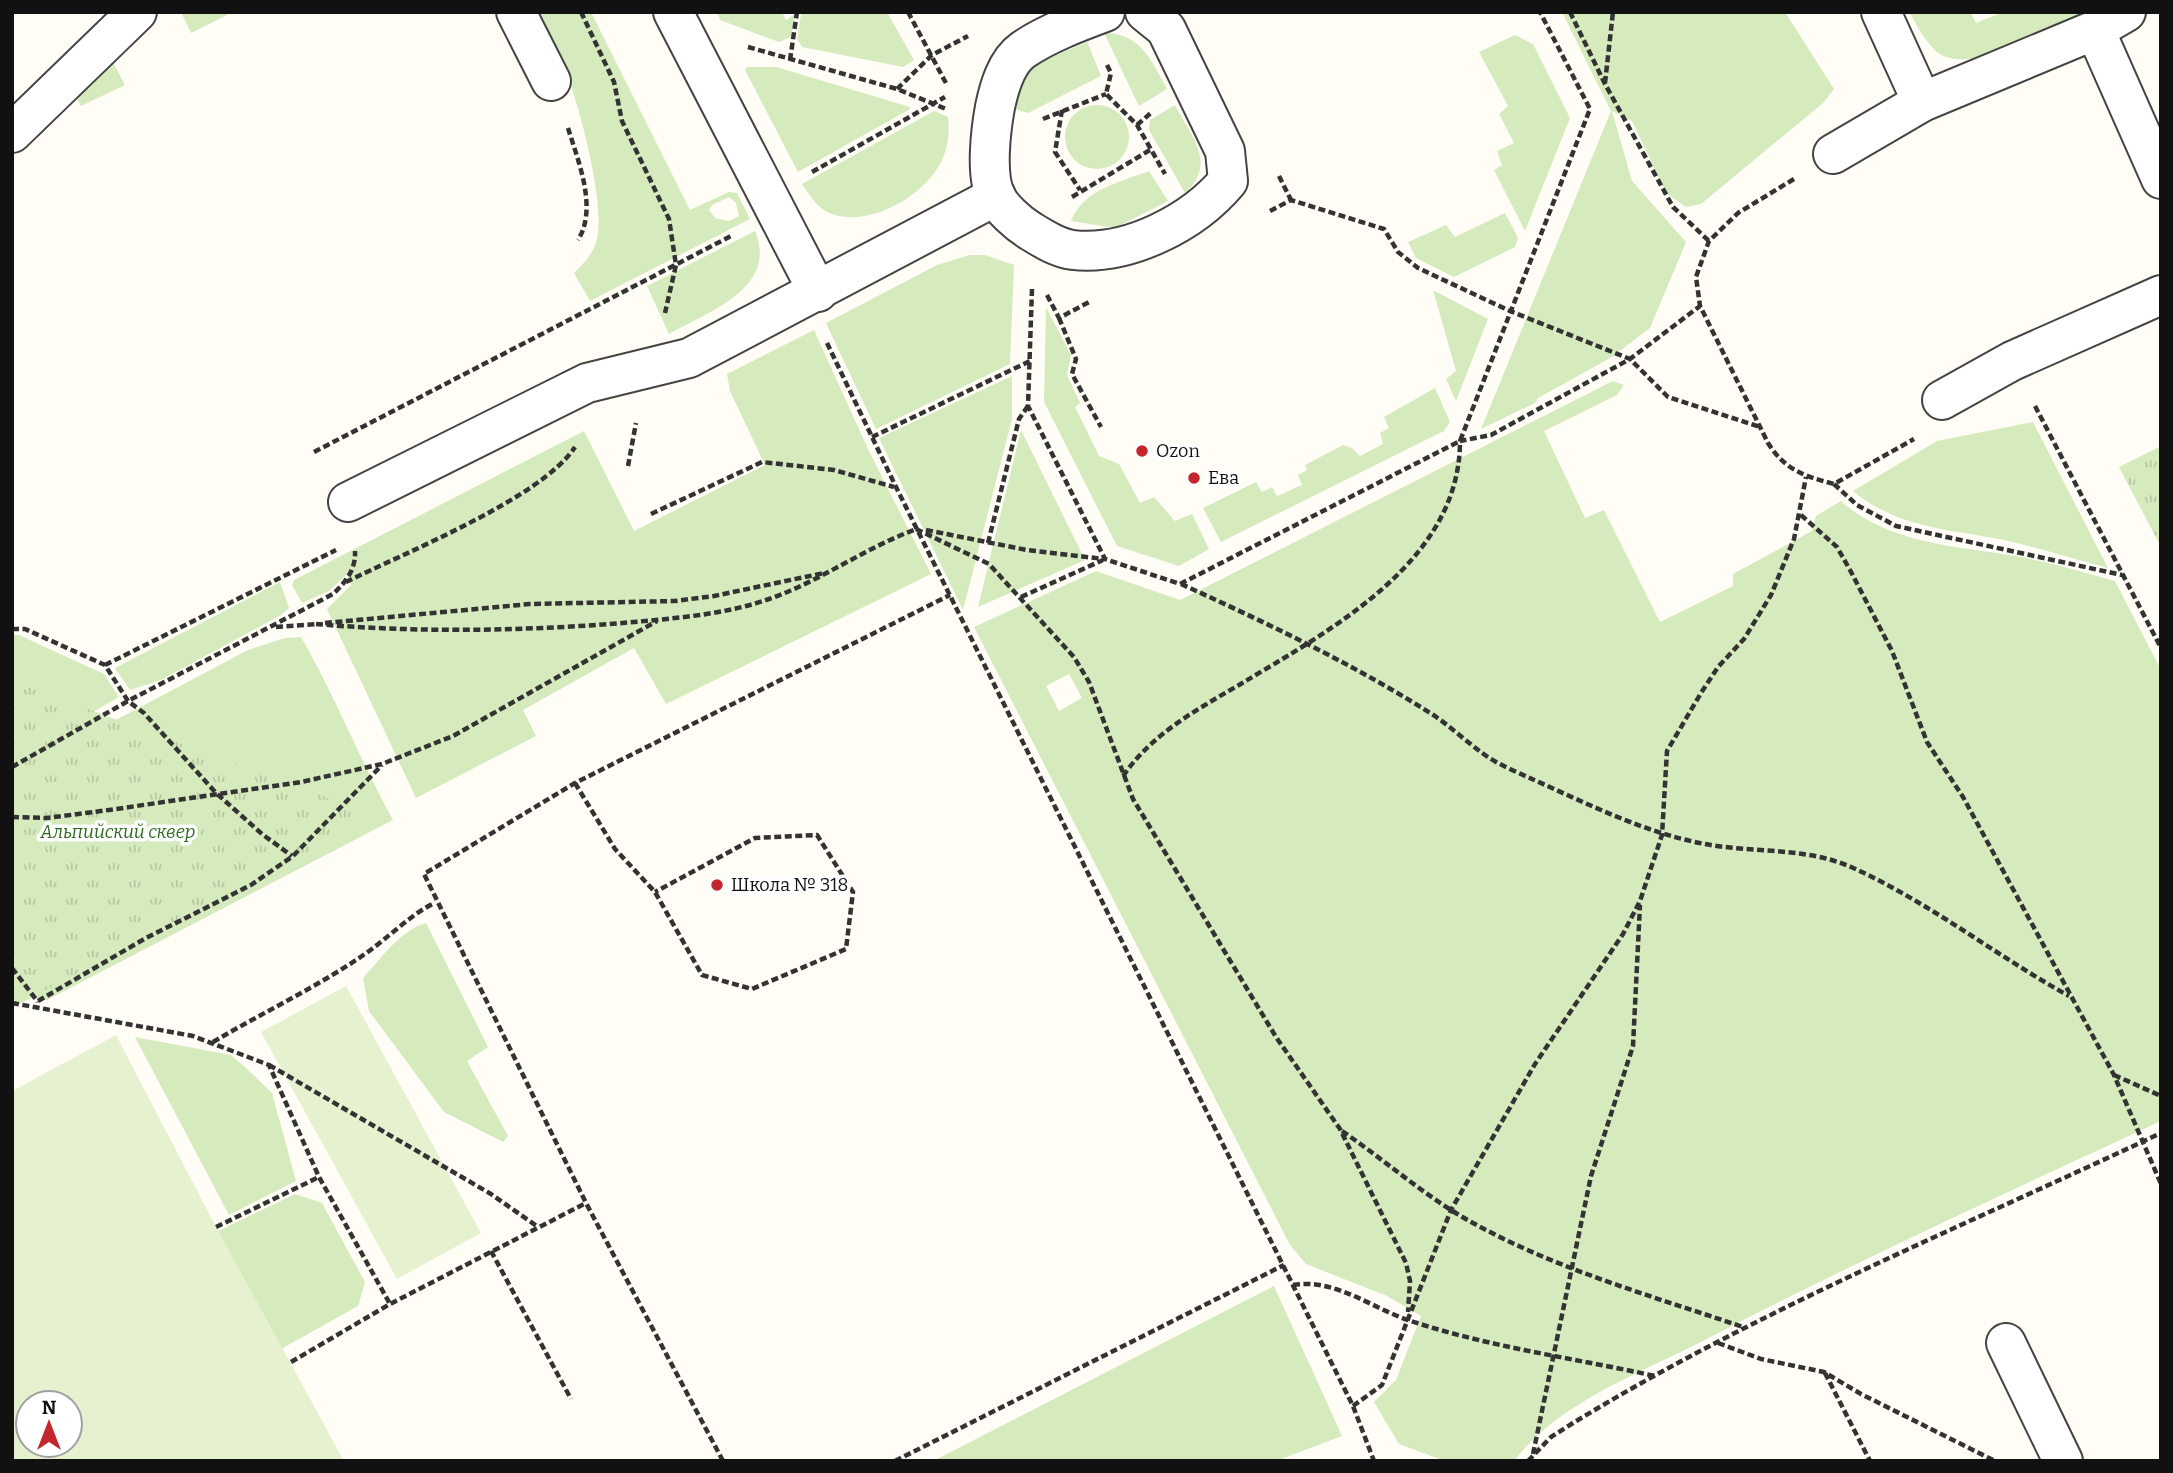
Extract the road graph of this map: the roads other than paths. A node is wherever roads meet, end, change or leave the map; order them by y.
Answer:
1 (137, 12) edge
2 (516, 12) edge
3 (673, 12) edge
4 (1145, 12) edge
5 (1881, 12) edge
6 (1096, 15) edge
7 (2110, 21) edge
8 (551, 81) road end
9 (1922, 102) junction
10 (12, 133) edge
11 (1833, 154) road end
12 (2161, 179) edge
13 (996, 196) junction
14 (818, 292) junction
15 (2161, 295) edge
16 (1942, 400) dead end
17 (348, 502) dead end
18 (2006, 1343) dead end
19 (2063, 1461) edge

1 - 10 lane
2 - 8 lane
3 - 14 lane
4 - 13 lane
5 - 9 lane
6 - 13 lane
7 - 9 lane
7 - 12 lane
9 - 11 lane
13 - 14 lane
14 - 17 lane
15 - 16 lane
18 - 19 lane

